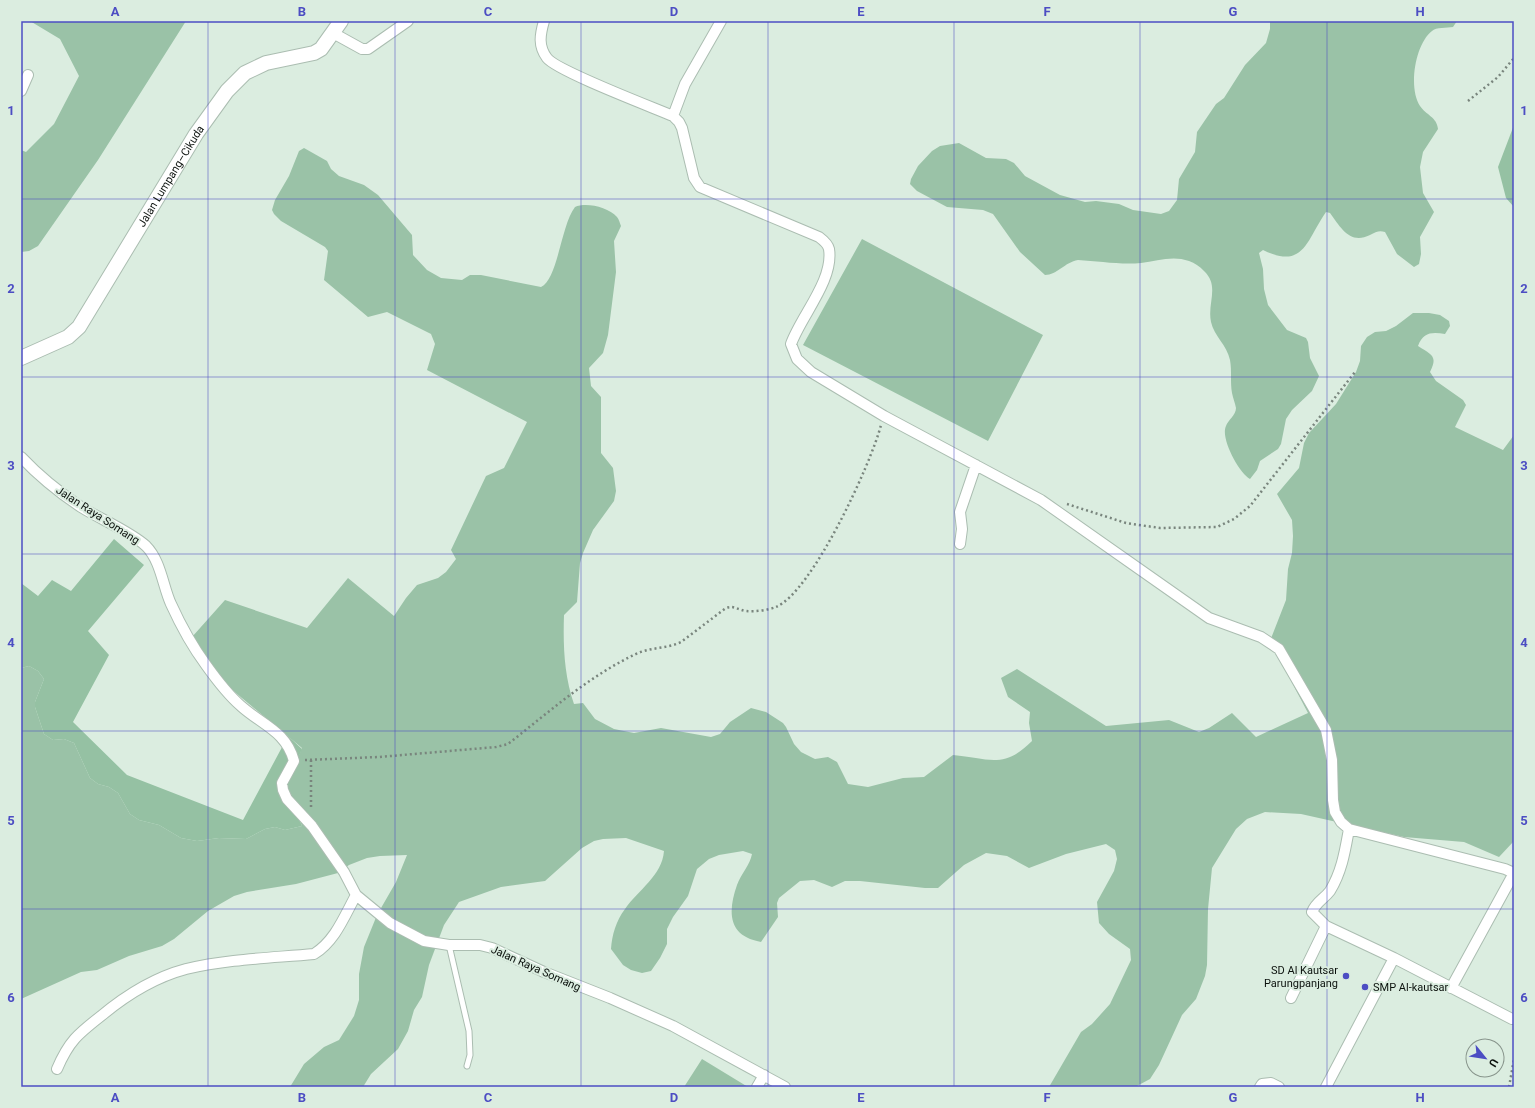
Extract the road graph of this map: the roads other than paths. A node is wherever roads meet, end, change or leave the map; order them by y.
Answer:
1 (342, 21) edge
2 (408, 21) edge
3 (544, 21) edge
4 (721, 21) edge
5 (333, 33) junction
6 (28, 75) dead end
7 (21, 91) edge
8 (672, 116) junction
9 (21, 358) edge
10 (21, 457) edge
11 (976, 465) junction
12 (960, 544) dead end
13 (1349, 829) junction
14 (1514, 873) edge
15 (356, 895) junction
16 (1326, 926) junction
17 (449, 945) junction
18 (1394, 958) junction
19 (1452, 988) junction
20 (1290, 998) dead end
21 (1513, 1019) edge
22 (467, 1066) dead end
23 (57, 1069) dead end
24 (764, 1075) junction
25 (757, 1087) edge
26 (785, 1087) edge
27 (1260, 1087) edge
28 (1279, 1087) edge
29 (1326, 1087) edge

1 - 5 street, Jalan Lumpang–Cikuda
2 - 5 street
3 - 8 street
4 - 8 street
5 - 9 street, Jalan Lumpang–Cikuda
6 - 7 street
8 - 11 street
10 - 15 street, Jalan Raya Somang
11 - 12 street
11 - 13 street
13 - 14 street
13 - 16 street
14 - 19 street
15 - 17 street, Jalan Raya Somang
15 - 23 street
16 - 18 street
16 - 20 street
17 - 22 lane
17 - 24 street, Jalan Raya Somang
18 - 19 street
18 - 29 street
19 - 21 street
24 - 25 street
24 - 26 street, Jalan Raya Somang
27 - 28 street

